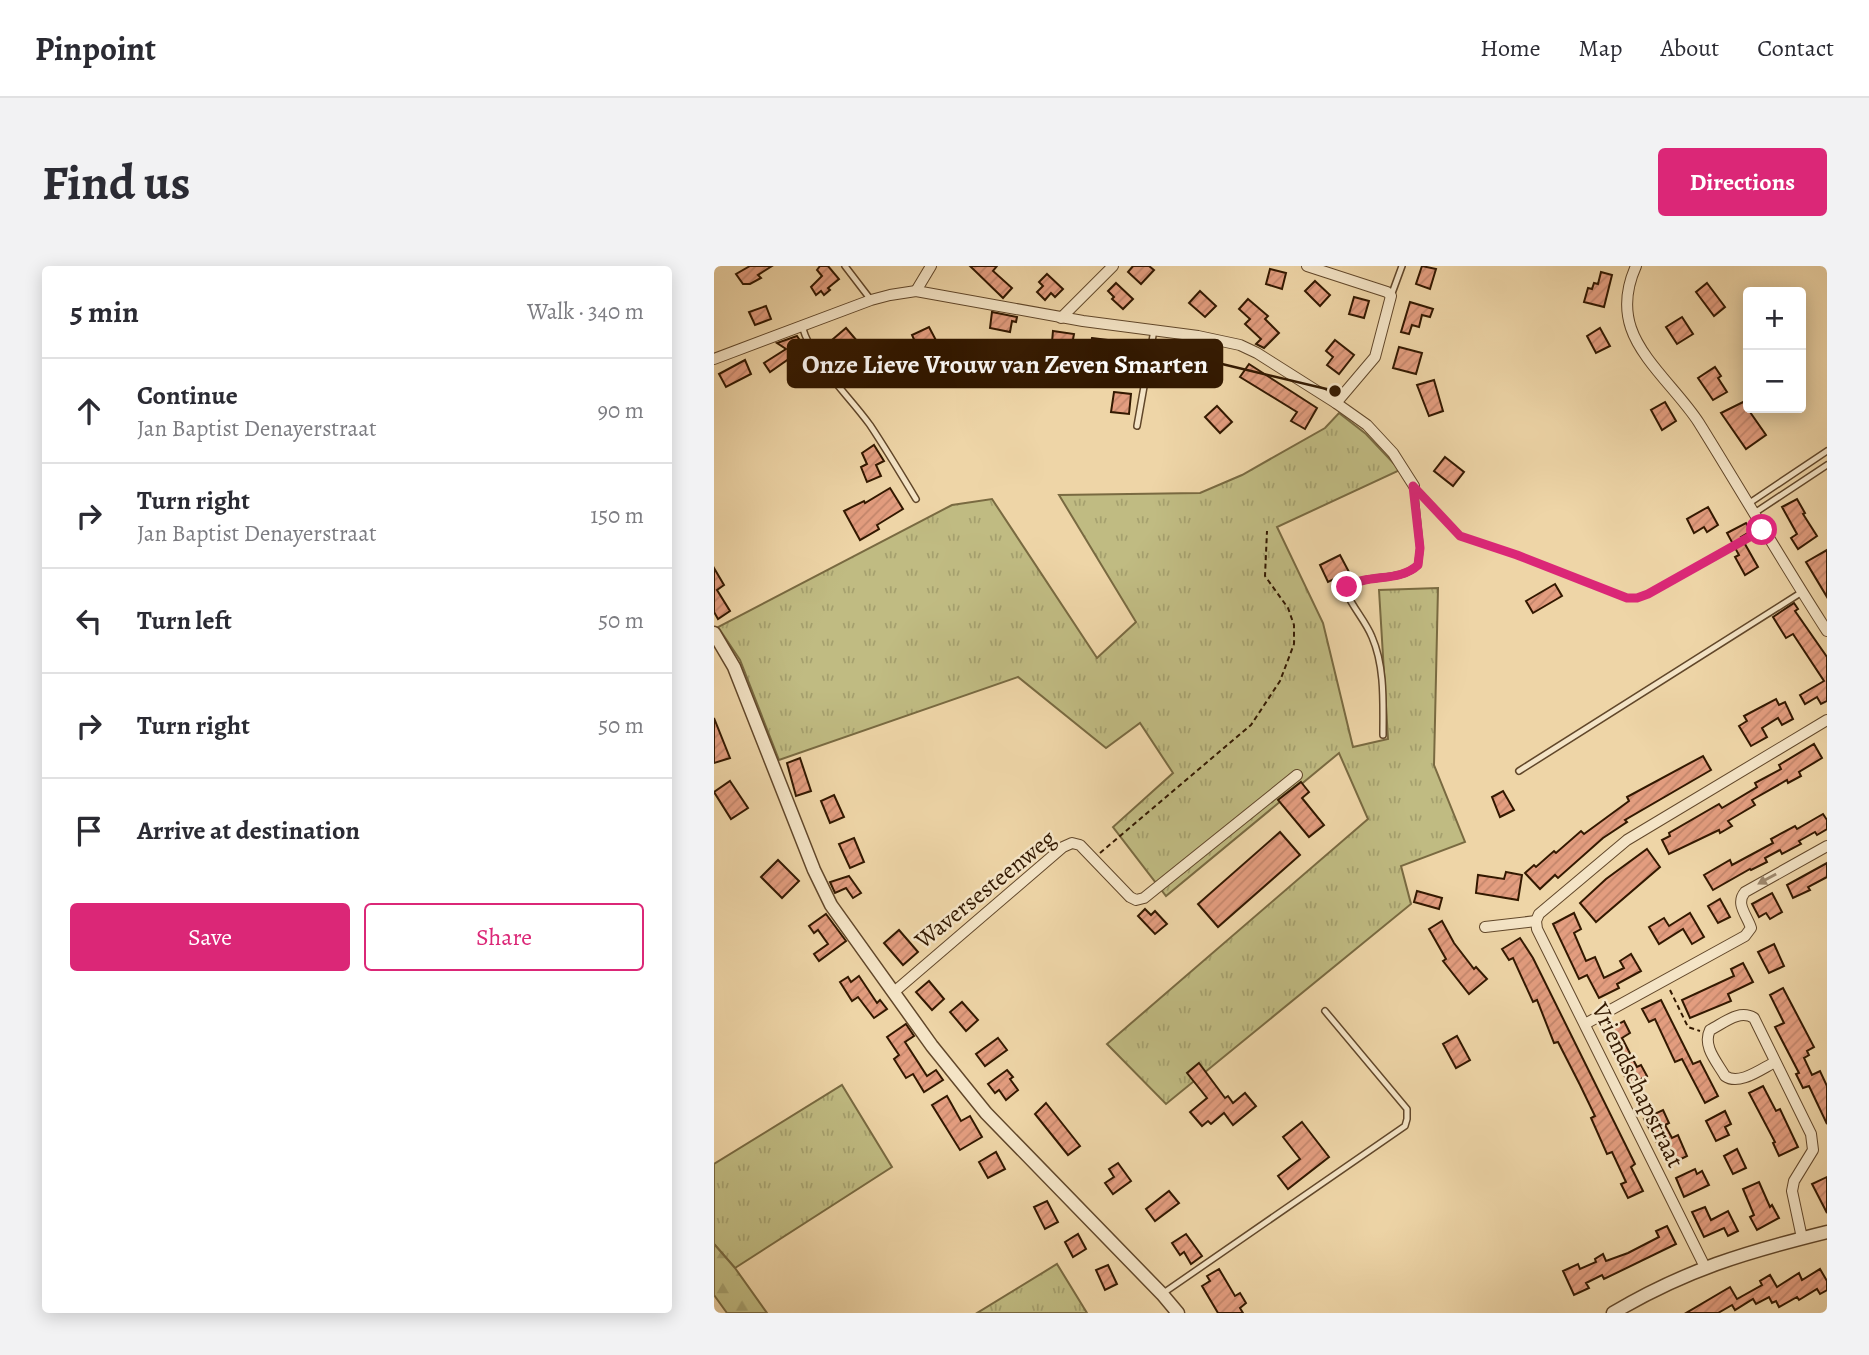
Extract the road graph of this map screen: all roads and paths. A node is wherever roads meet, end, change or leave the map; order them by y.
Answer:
1 (845, 266) edge
2 (931, 266) edge
3 (1113, 266) edge
4 (1307, 266) edge
5 (1402, 266) edge
6 (1636, 266) edge
7 (916, 291) junction
8 (1391, 296) junction
9 (870, 300) junction
10 (1061, 317) junction
11 (802, 326) junction
12 (1154, 330) junction
13 (714, 359) edge
14 (1336, 403) junction
15 (1137, 426) dead end
16 (1827, 451) edge
17 (1827, 466) edge
18 (1413, 486) junction
19 (916, 499) dead end
20 (1750, 509) junction
21 (1762, 530) junction
22 (1267, 531) dead end
23 (1802, 592) junction
24 (1827, 631) edge
25 (714, 633) edge
26 (1827, 720) edge
27 (1382, 735) dead end
28 (1519, 771) dead end
29 (1297, 775) dead end
30 (1827, 846) edge
31 (1094, 859) junction
32 (1536, 921) junction
33 (1485, 927) dead end
34 (1664, 980) junction
35 (894, 992) junction
36 (1325, 1011) dead end
37 (1585, 1024) junction
38 (1707, 1034) junction
39 (1775, 1062) junction
40 (1827, 1232) edge
41 (1802, 1238) junction
42 (1705, 1267) junction
43 (1163, 1294) junction
44 (1178, 1313) edge
45 (1613, 1313) edge

1 - 9 lane
2 - 7 street
3 - 10 street
4 - 8 street
5 - 8 lane
6 - 20 street
7 - 9 street
7 - 10 street
8 - 14 street
9 - 11 street
10 - 12 street
11 - 13 street
11 - 19 lane
12 - 14 street
12 - 15 lane
14 - 18 street
16 - 20 lane
17 - 20 lane
18 - 21 path
18 - 27 lane
20 - 21 street
21 - 23 street
22 - 31 path
23 - 24 street
23 - 28 lane
25 - 35 street
26 - 32 street
29 - 31 street, Waversesteenweg
30 -> 34 street
31 - 35 street, Waversesteenweg
32 - 33 street
32 - 37 street, Vriendschapstraat
34 - 37 street
34 - 38 path
35 - 43 street
36 - 43 lane
37 - 42 street, Vriendschapstraat
38 - 39 street
38 - 39 street
39 - 41 street
40 - 41 street
41 - 42 street
42 - 45 street
43 - 44 street

